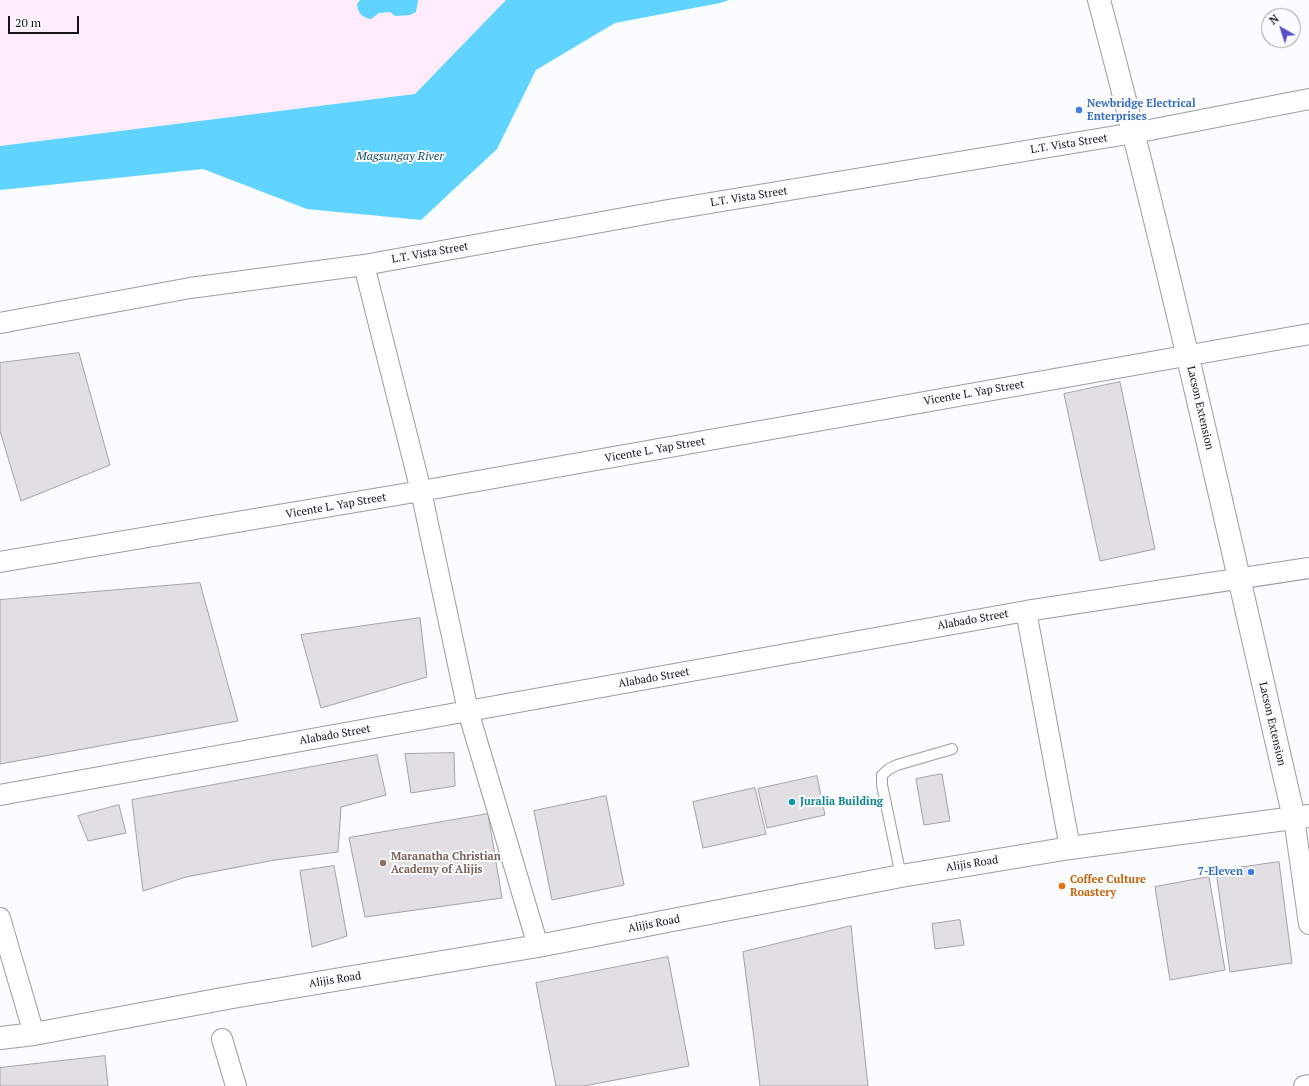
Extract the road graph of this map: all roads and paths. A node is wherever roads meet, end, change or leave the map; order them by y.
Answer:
1 (1099, 0) edge
2 (1309, 99) edge
3 (1134, 133) junction
4 (364, 265) junction
5 (0, 322) edge
6 (1309, 334) edge
7 (1188, 355) junction
8 (421, 491) junction
9 (0, 562) edge
10 (1309, 568) edge
11 (1238, 578) junction
12 (1026, 611) junction
13 (468, 711) junction
14 (952, 749) dead end
15 (0, 795) edge
16 (1301, 817) edge
17 (1070, 848) junction
18 (900, 876) junction
19 (0, 918) edge
20 (1309, 924) edge
21 (538, 946) junction
22 (34, 1034) junction
23 (0, 1038) edge
24 (222, 1039) dead end
25 (1309, 1085) edge
26 (236, 1086) edge
27 (1304, 1086) edge

1 - 3 main road, Lacson Extension
2 - 3 street, L.T. Vista Street
3 - 4 street, L.T. Vista Street
3 - 7 main road, Lacson Extension
4 - 5 street, L.T. Vista Street
4 - 8 street
6 - 7 street, Vicente L. Yap Street
7 - 8 street, Vicente L. Yap Street
7 - 11 main road, Lacson Extension
8 - 9 street, Vicente L. Yap Street
8 - 13 street
10 - 11 street, Alabado Street
11 - 12 street, Alabado Street
11 - 16 main road, Lacson Extension
12 - 13 street, Alabado Street
12 - 17 street
13 - 15 street, Alabado Street
13 - 21 street
14 - 18 lane
16 - 17 main road, Alijis Road
16 - 20 street
17 - 18 main road, Alijis Road
18 - 21 main road, Alijis Road
19 - 22 street
21 - 22 main road, Alijis Road
22 - 23 main road, Alijis Road
24 - 26 street
25 - 27 street

